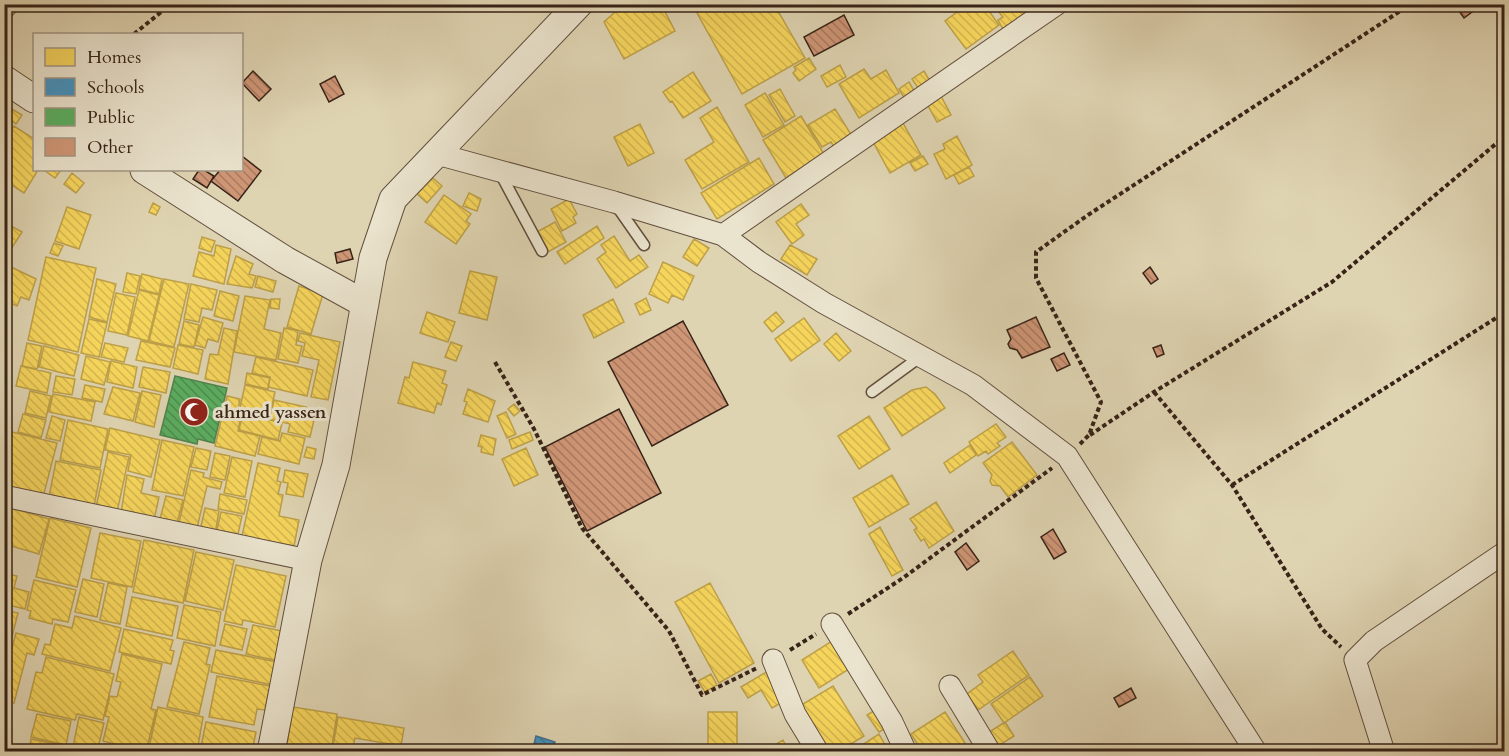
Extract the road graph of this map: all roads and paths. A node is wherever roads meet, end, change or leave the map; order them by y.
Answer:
1 (8, 4) edge
2 (171, 4) edge
3 (579, 4) edge
4 (1056, 4) edge
5 (1411, 4) edge
6 (4, 8) edge
7 (135, 33) edge
8 (4, 79) edge
9 (33, 98) edge
10 (1504, 137) edge
11 (437, 154) junction
12 (146, 171) edge
13 (499, 171) junction
14 (614, 202) junction
15 (723, 235) junction
16 (644, 245) dead end
17 (542, 250) dead end
18 (365, 304) junction
19 (1504, 313) edge
20 (920, 357) junction
21 (495, 362) dead end
22 (872, 392) dead end
23 (1154, 392) junction
24 (1089, 435) junction
25 (1067, 456) junction
26 (1232, 484) junction
27 (4, 496) edge
28 (1504, 553) edge
29 (308, 560) junction
30 (832, 624) junction
31 (773, 660) junction
32 (1355, 660) junction
33 (950, 686) dead end
34 (271, 752) edge
35 (818, 752) edge
36 (906, 752) edge
37 (990, 752) edge
38 (1256, 752) edge
39 (1384, 752) edge

1 - 6 street
2 - 7 path
3 - 11 street
4 - 15 street
5 - 24 path
8 - 9 street
10 - 23 path
11 - 13 street
11 - 18 street
12 - 18 street
13 - 14 street
13 - 17 lane
14 - 15 street
14 - 16 lane
15 - 20 street
18 - 29 street
19 - 26 path
20 - 22 lane
20 - 25 street
21 - 31 path
23 - 24 path
23 - 26 path
24 - 25 path
25 - 30 path
25 - 38 street
26 - 32 path
27 - 29 street
28 - 32 street
29 - 34 street
30 - 31 path
30 - 36 street
31 - 35 street
32 - 39 street
33 - 37 street

